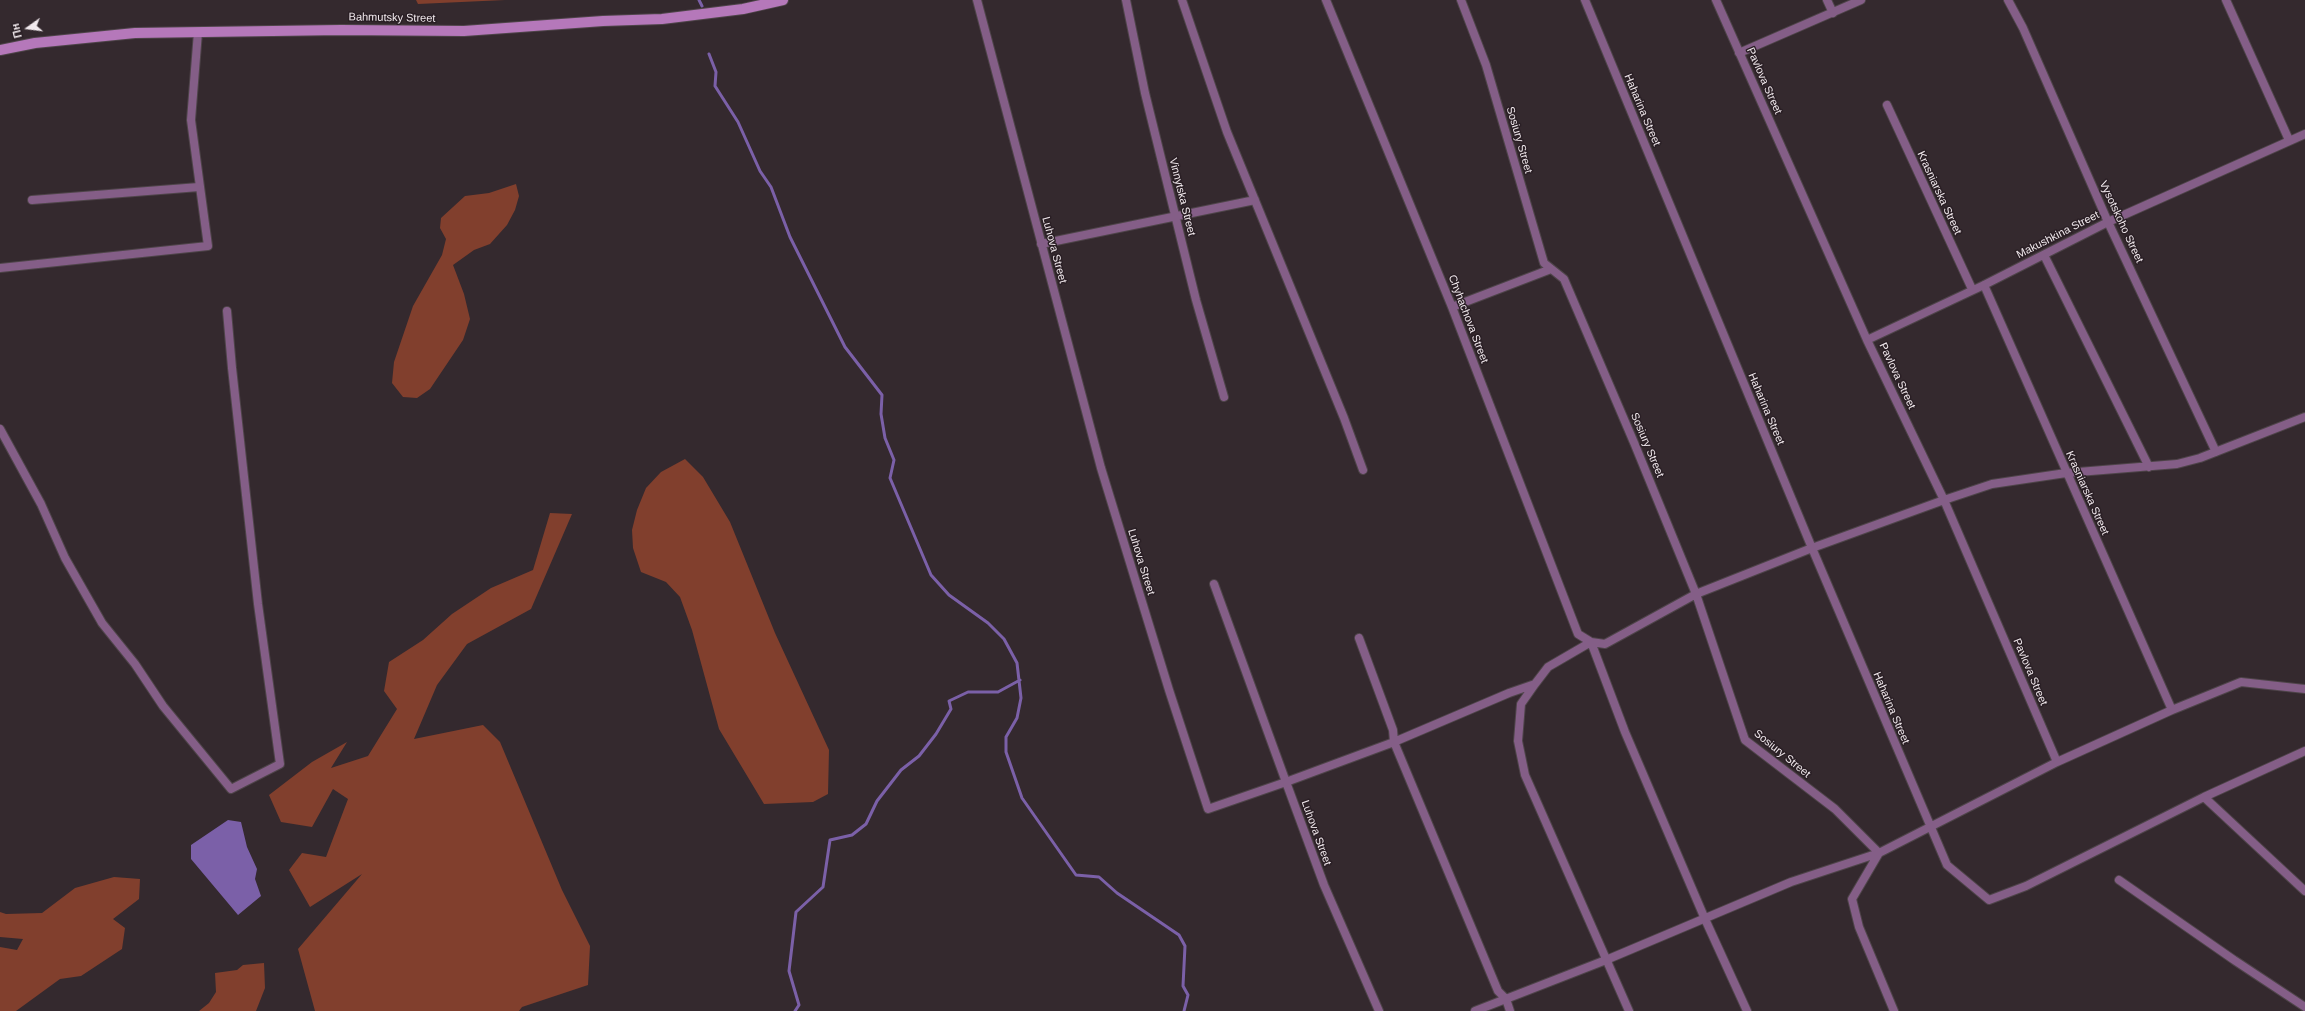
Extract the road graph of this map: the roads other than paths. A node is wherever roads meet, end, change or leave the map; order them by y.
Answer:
1 (784, 0) edge
2 (977, 0) edge
3 (1126, 0) edge
4 (1182, 0) edge
5 (1326, 0) edge
6 (1461, 0) edge
7 (1585, 0) edge
8 (1716, 0) edge
9 (1827, 0) edge
10 (1862, 0) edge
11 (2008, 0) edge
12 (2226, 0) edge
13 (1833, 13) junction
14 (198, 32) junction
15 (0, 50) edge
16 (1739, 53) junction
17 (1887, 105) dead end
18 (2305, 134) edge
19 (2289, 140) junction
20 (199, 187) junction
21 (32, 200) dead end
22 (1255, 200) junction
23 (1176, 216) junction
24 (2108, 222) junction
25 (1041, 244) junction
26 (2044, 255) junction
27 (0, 268) edge
28 (1551, 269) junction
29 (1984, 285) junction
30 (1972, 289) junction
31 (1452, 307) junction
32 (227, 311) dead end
33 (1868, 340) junction
34 (1224, 398) dead end
35 (2305, 417) edge
36 (0, 429) edge
37 (2216, 452) junction
38 (2149, 467) junction
39 (1362, 470) dead end
40 (2066, 473) junction
41 (1944, 500) junction
42 (1812, 548) junction
43 (1214, 584) dead end
44 (1696, 594) junction
45 (1359, 638) dead end
46 (1591, 642) junction
47 (1535, 684) junction
48 (2305, 689) edge
49 (2172, 710) junction
50 (1394, 742) junction
51 (2305, 751) edge
52 (2057, 762) junction
53 (1286, 782) junction
54 (2204, 797) junction
55 (1929, 826) junction
56 (1879, 853) junction
57 (2119, 880) dead end
58 (2305, 891) edge
59 (1705, 919) junction
60 (1606, 960) junction
61 (1506, 999) junction
62 (2305, 1007) edge
63 (1379, 1011) edge
64 (1475, 1011) edge
65 (1510, 1011) edge
66 (1629, 1011) edge
67 (1747, 1011) edge
68 (1894, 1011) edge

1 - 14 main road, Bahmutsky Street
2 - 25 street, Luhova Street
3 - 23 street, Vinnytska Street
4 - 22 street
5 - 31 street, Chyhachova Street
6 - 28 street, Sosiury Street
7 - 42 street, Haharina Street
8 - 16 street, Pavlova Street
9 - 13 street
10 - 13 street
11 - 24 street, Vysotskoho Street
12 - 19 street
13 - 16 street
14 - 15 main road, Bahmutsky Street
14 - 20 street
16 - 33 street, Pavlova Street
17 - 30 street, Krasniarska Street
18 - 19 street, Makushkina Street
19 - 24 street, Makushkina Street
20 - 21 street
20 - 27 street
22 - 23 street
22 - 39 street
23 - 25 street
23 - 34 street, Vinnytska Street
24 - 26 street, Makushkina Street
24 - 37 street, Vysotskoho Street
25 - 53 street, Luhova Street
26 - 29 street, Makushkina Street
26 - 38 street
28 - 31 street
28 - 44 street, Sosiury Street
29 - 30 street, Makushkina Street
29 - 40 street, Krasniarska Street
30 - 33 street, Makushkina Street
31 - 46 street, Chyhachova Street
32 - 36 street
33 - 41 street, Pavlova Street
35 - 37 street
37 - 38 street
38 - 40 street
40 - 41 street
40 - 49 street, Krasniarska Street
41 - 42 street
41 - 52 street, Pavlova Street
42 - 44 street
42 - 55 street, Haharina Street
43 - 53 street
44 - 46 street
44 - 56 street, Sosiury Street
45 - 50 street
46 - 47 street
46 - 59 street
47 - 50 street
47 - 60 street
48 - 49 street
49 - 52 street
50 - 53 street
50 - 61 street
51 - 54 street
52 - 55 street
53 - 63 street, Luhova Street
54 - 55 street, Haharina Street
54 - 58 street
55 - 56 street
56 - 59 street
56 - 68 street
57 - 62 street
59 - 60 street
59 - 67 street
60 - 61 street
60 - 66 street
61 - 64 street
61 - 65 street

